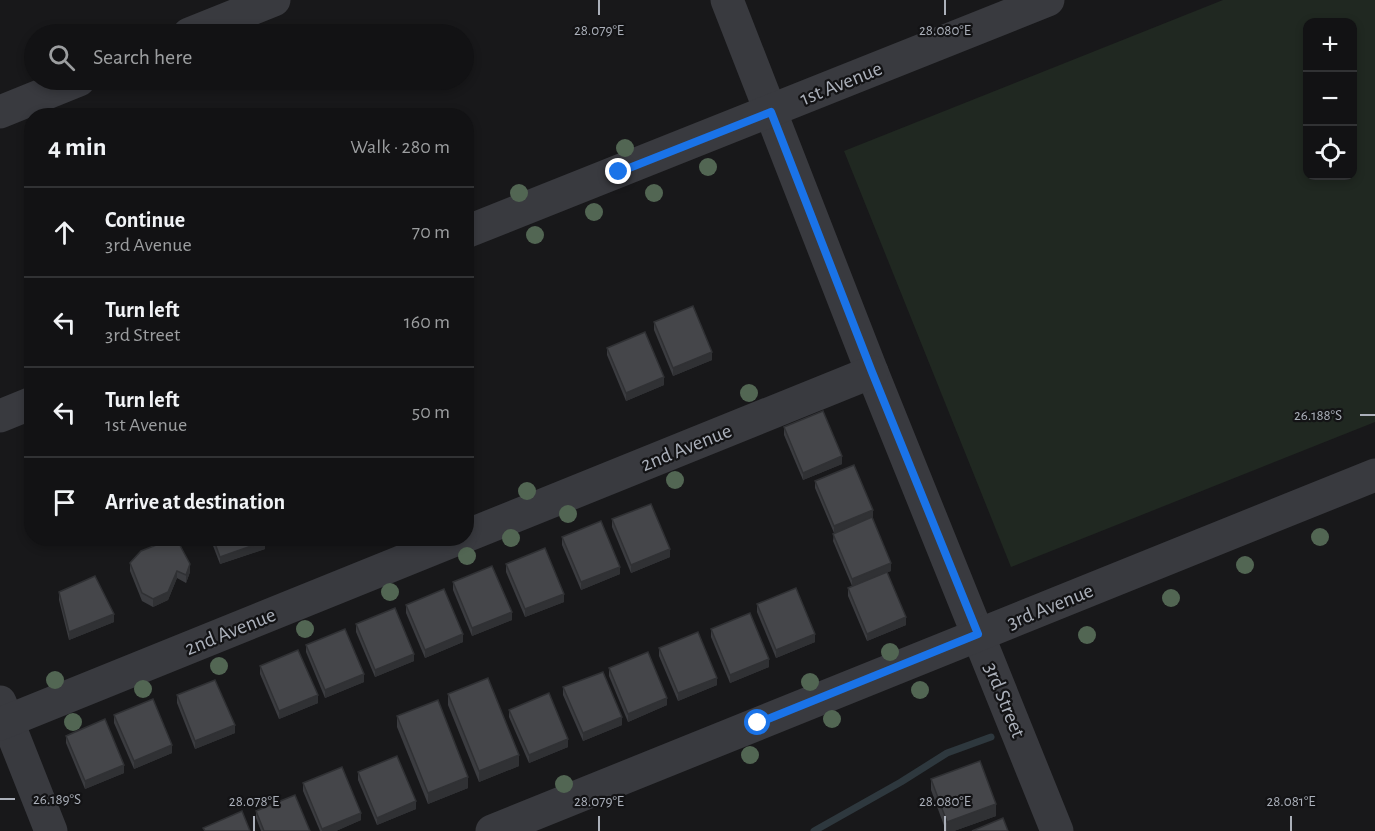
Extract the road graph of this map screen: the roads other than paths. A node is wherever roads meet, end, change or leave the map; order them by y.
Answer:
1 (274, 0) edge
2 (727, 0) edge
3 (1048, 0) edge
4 (214, 24) edge
5 (54, 90) edge
6 (0, 112) edge
7 (771, 112) junction
8 (474, 229) edge
9 (872, 372) junction
10 (24, 406) edge
11 (0, 416) edge
12 (1375, 476) edge
13 (474, 533) edge
14 (439, 546) edge
15 (978, 634) junction
16 (3, 716) edge
17 (51, 831) edge
18 (492, 831) edge
19 (1057, 831) edge

1 - 4 street
2 - 7 street, 3rd Street
3 - 7 street, 1st Avenue
5 - 6 street
7 - 8 street, 1st Avenue
7 - 9 street, 3rd Street
9 - 13 street, 2nd Avenue
9 - 15 street, 3rd Street
10 - 11 street
12 - 15 street, 3rd Avenue
14 - 16 street, 2nd Avenue
15 - 18 street, 3rd Avenue
15 - 19 street, 3rd Street
16 - 17 street

